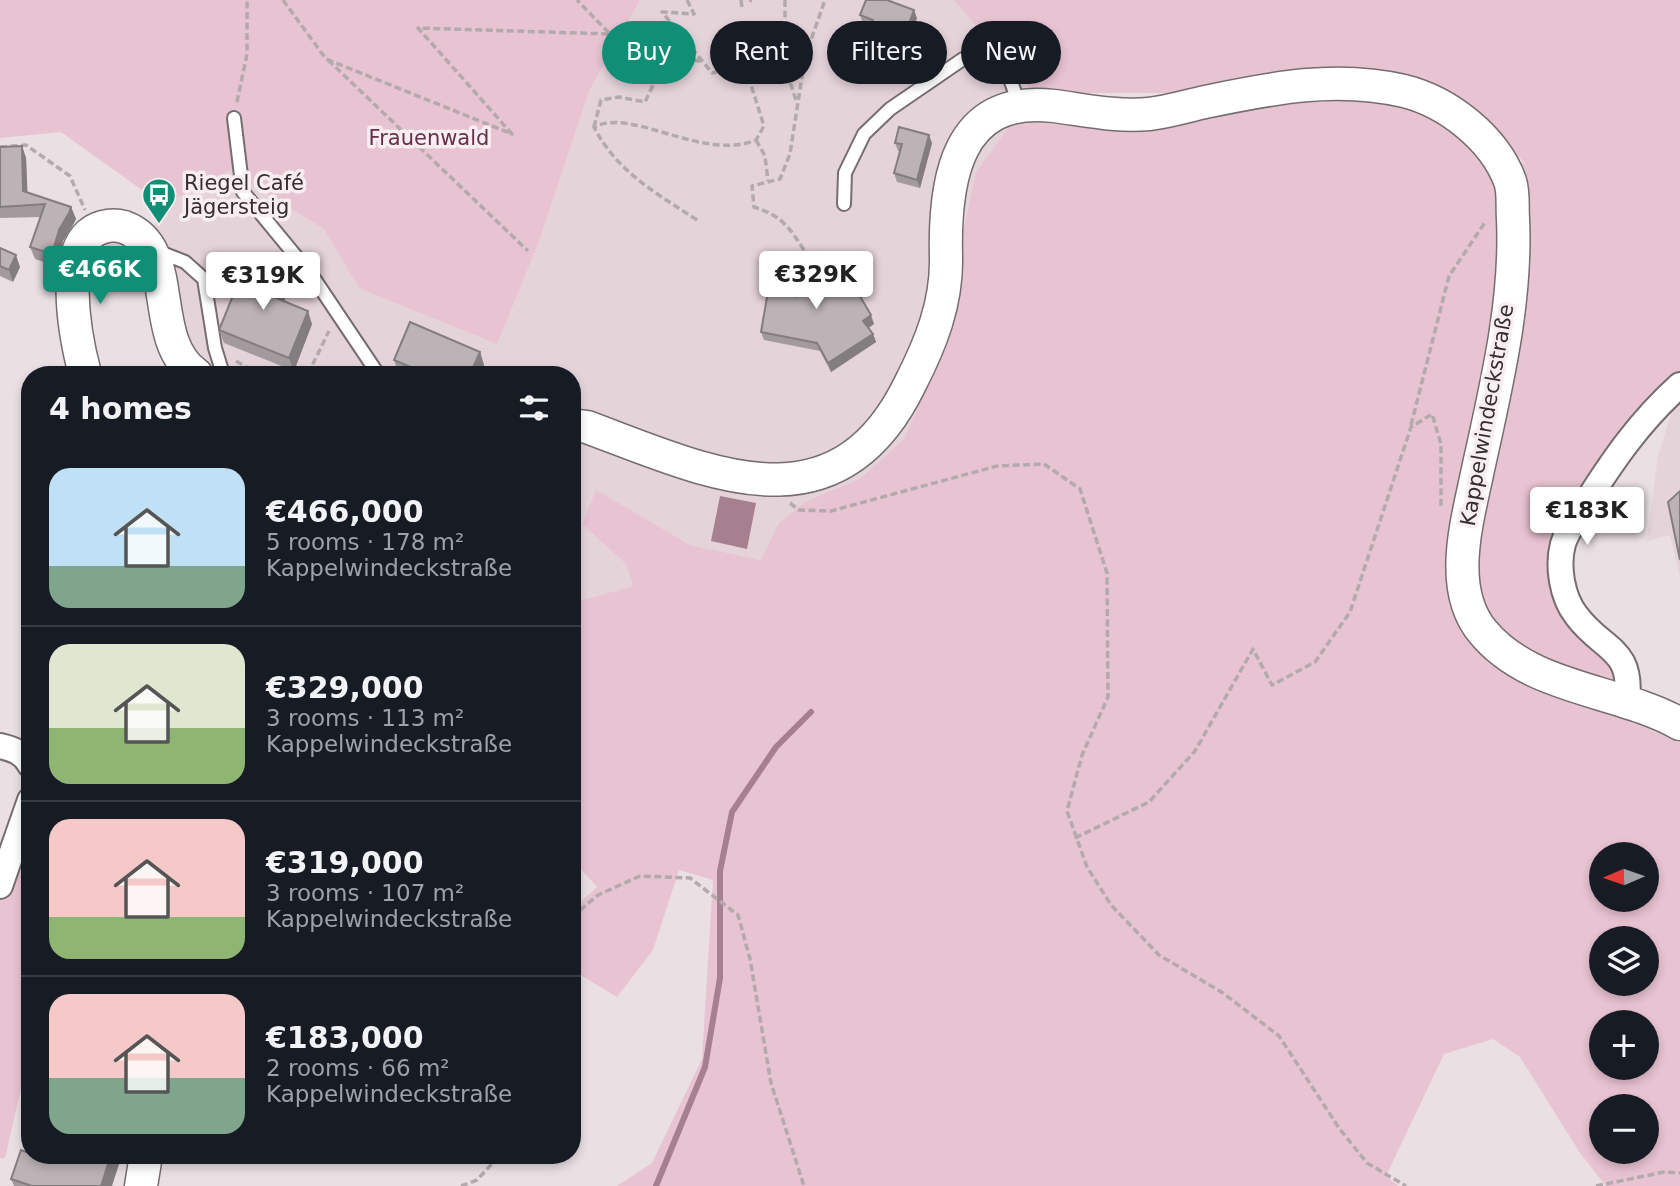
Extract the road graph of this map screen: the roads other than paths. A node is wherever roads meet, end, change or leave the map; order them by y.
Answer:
1 (1019, 104) junction
2 (234, 118) road end
3 (844, 204) dead end
4 (150, 248) junction
5 (84, 366) edge
6 (188, 366) edge
7 (221, 366) edge
8 (373, 366) edge
9 (1680, 385) edge
10 (581, 426) edge
11 (1627, 700) junction
12 (1680, 724) edge
13 (0, 746) edge
14 (21, 755) edge
15 (21, 826) edge
16 (0, 886) edge
17 (145, 1164) edge
18 (141, 1186) edge

1 - 3 lane
1 - 10 street
1 - 11 street, Kappelwindeckstraße
2 - 8 lane
4 - 5 street
4 - 6 street
4 - 7 lane
9 - 11 street
11 - 12 street, Kappelwindeckstraße
13 - 14 street
15 - 16 street
17 - 18 street

